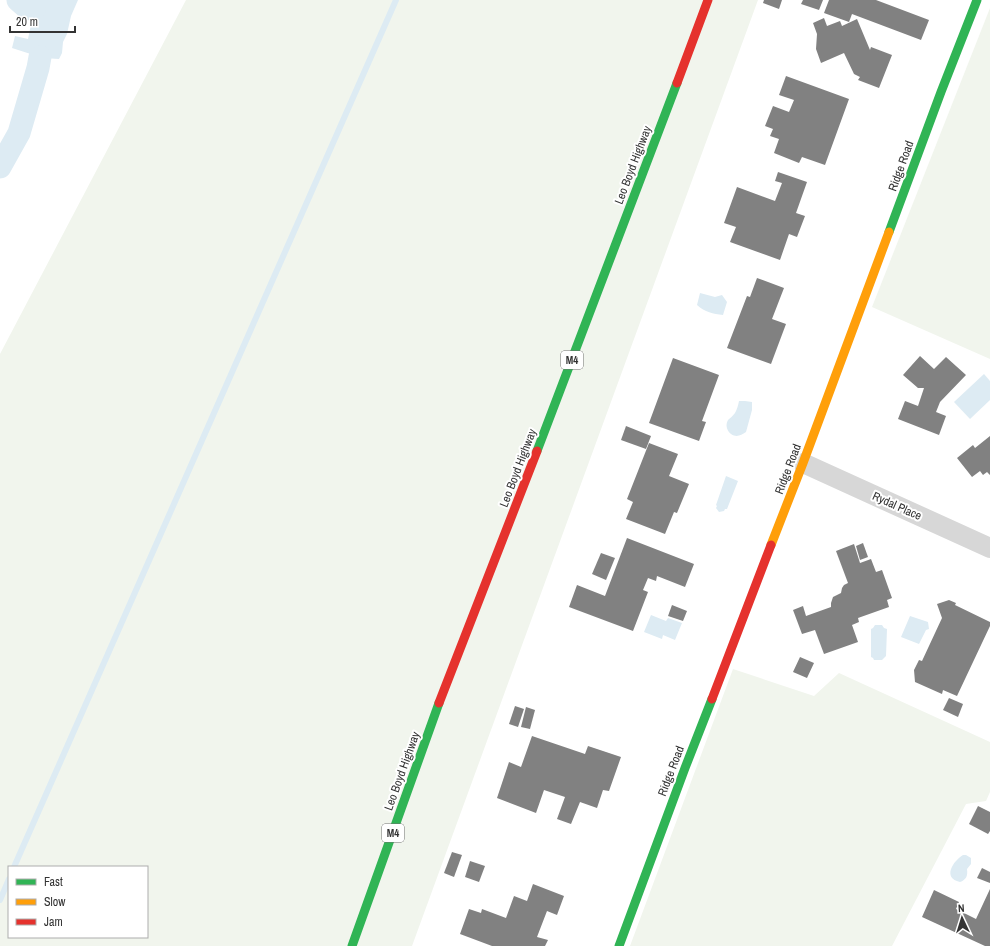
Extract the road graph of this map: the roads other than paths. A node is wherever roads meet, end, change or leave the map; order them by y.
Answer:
1 (708, 0) edge
2 (977, 0) edge
3 (804, 463) junction
4 (990, 548) edge
5 (352, 946) edge
6 (619, 946) edge

1 - 5 main road, Leo Boyd Highway / M4
2 - 3 main road, Ridge Road
3 - 4 street, Rydal Place
3 - 6 main road, Ridge Road

